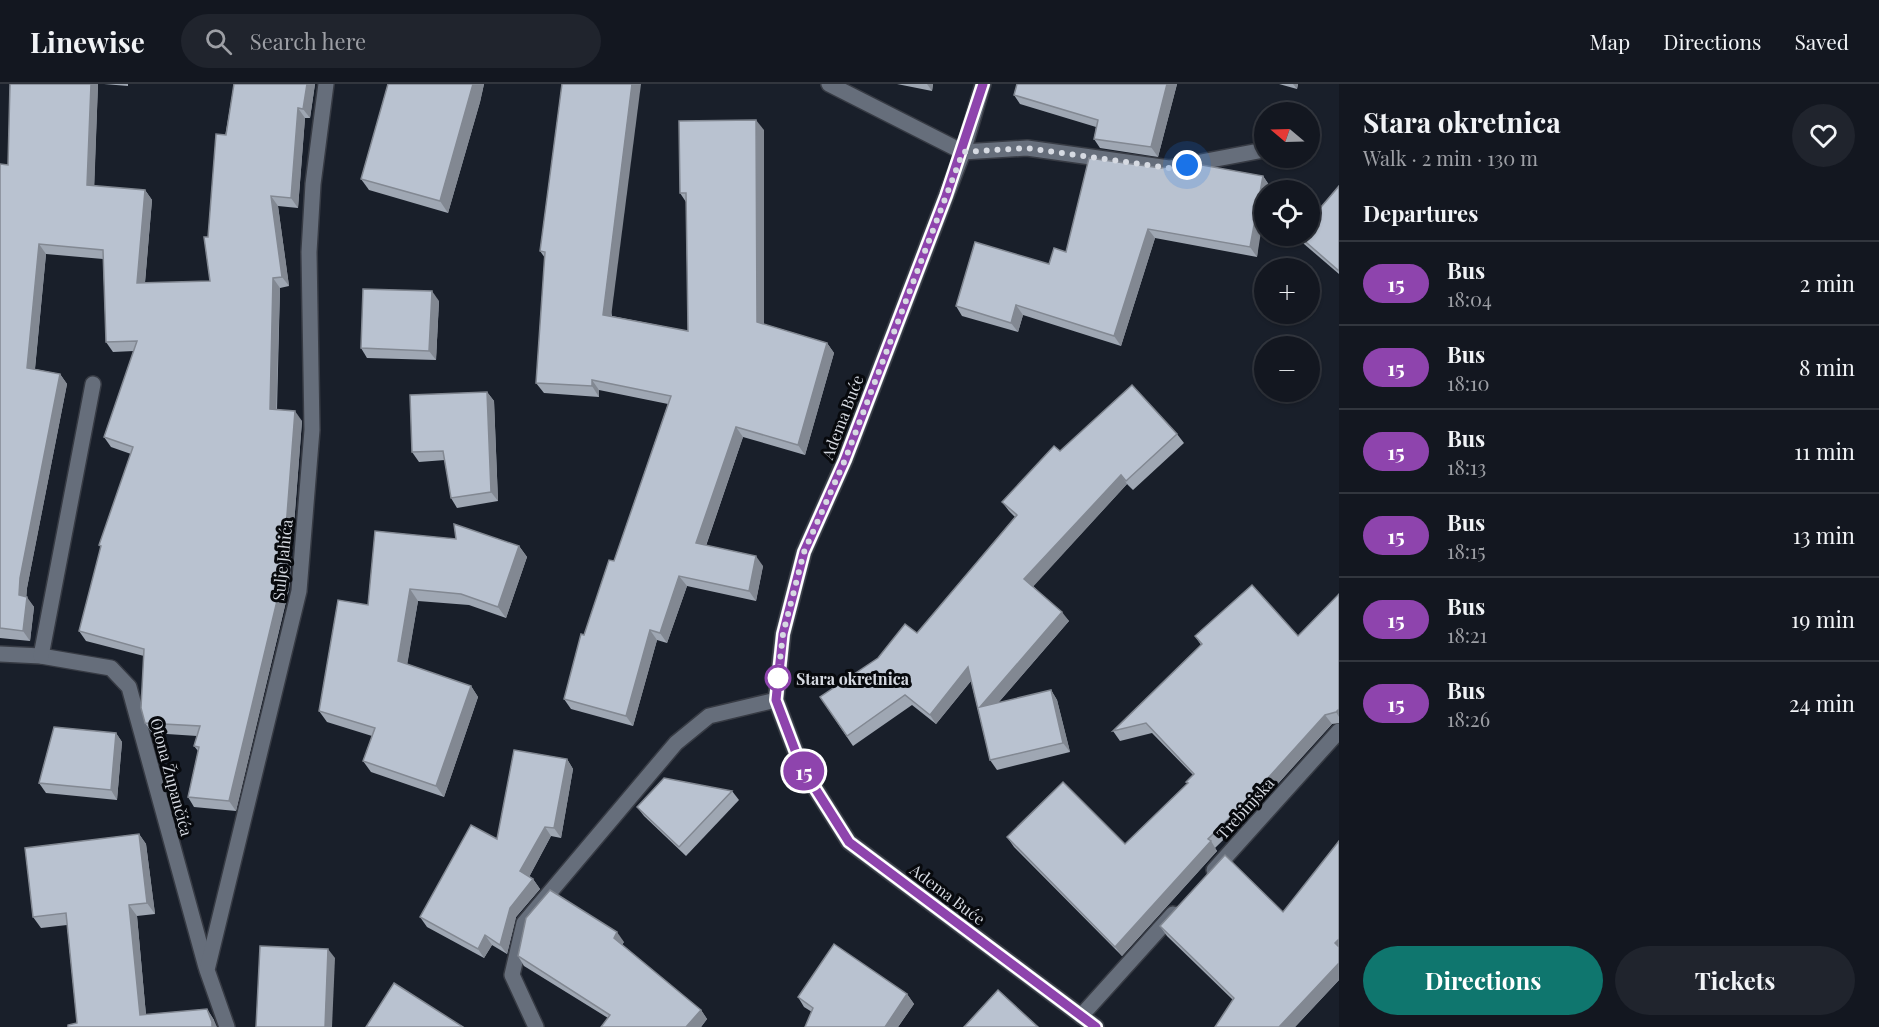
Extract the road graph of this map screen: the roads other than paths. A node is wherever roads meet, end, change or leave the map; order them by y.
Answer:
1 (326, 84) edge
2 (828, 84) edge
3 (983, 84) edge
4 (963, 152) junction
5 (1254, 152) edge
6 (93, 384) dead end
7 (0, 654) edge
8 (41, 656) junction
9 (776, 700) junction
10 (1339, 731) edge
11 (1206, 878) edge
12 (1183, 904) edge
13 (207, 970) junction
14 (1081, 1016) junction
15 (227, 1027) edge
16 (537, 1027) edge
17 (1096, 1027) edge

1 - 13 street, Sulje Jahića
2 - 4 street
3 - 4 street, Adema Buće
4 - 5 street
4 - 9 street, Adema Buće
6 - 8 street
7 - 8 street, Otona Župančića
8 - 13 street, Otona Župančića
9 - 14 street, Adema Buće
9 - 16 street
10 - 11 street, Trebinjska
12 - 14 street
13 - 15 street
14 - 17 street, Adema Buće

